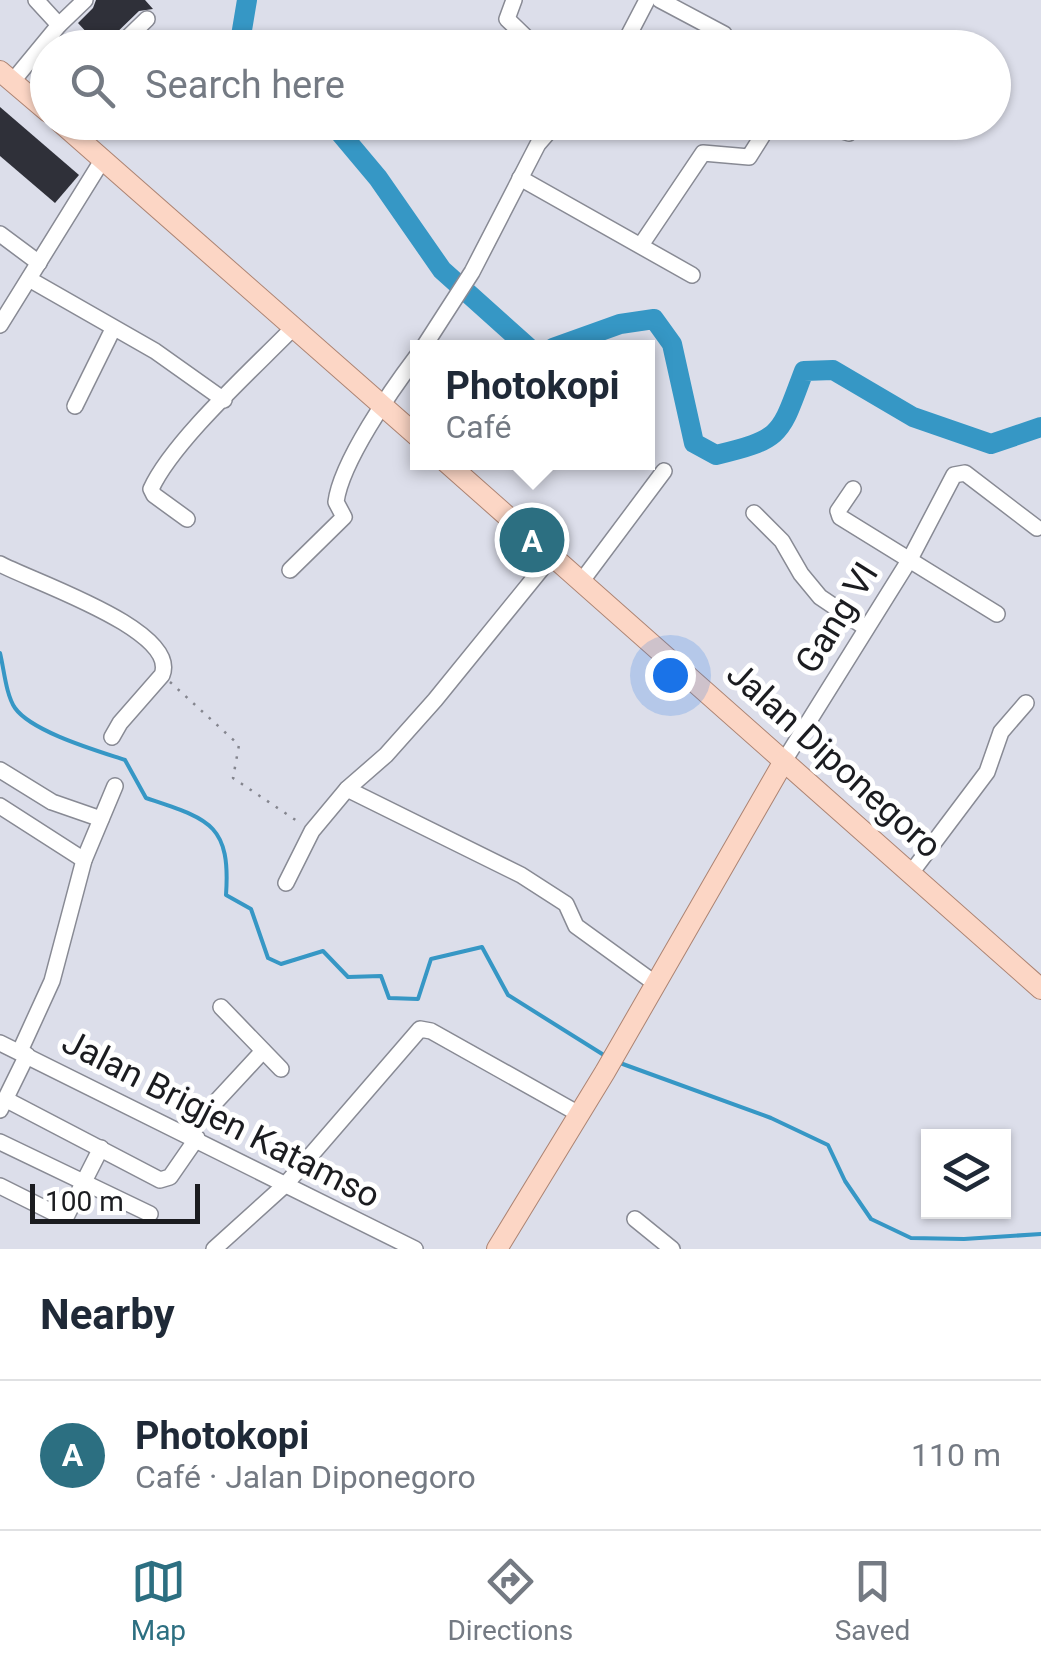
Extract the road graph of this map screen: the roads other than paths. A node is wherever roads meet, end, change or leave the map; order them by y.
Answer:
1 (36, 0) edge
2 (85, 0) edge
3 (514, 0) edge
4 (648, 0) edge
5 (660, 0) edge
6 (147, 20) dead end
7 (60, 25) junction
8 (55, 30) edge
9 (136, 30) edge
10 (518, 30) edge
11 (632, 30) edge
12 (716, 30) edge
13 (30, 54) edge
14 (6, 77) edge
15 (30, 97) edge
16 (81, 140) edge
17 (541, 140) edge
18 (759, 140) edge
19 (104, 159) junction
20 (520, 178) junction
21 (0, 234) edge
22 (641, 244) junction
23 (39, 263) junction
24 (692, 275) dead end
25 (29, 280) junction
26 (0, 326) edge
27 (113, 328) junction
28 (292, 328) junction
29 (428, 340) edge
30 (410, 365) edge
31 (224, 400) junction
32 (381, 404) junction
33 (75, 406) dead end
34 (410, 430) edge
35 (455, 470) edge
36 (664, 471) dead end
37 (853, 490) dead end
38 (754, 513) dead end
39 (187, 519) dead end
40 (1038, 528) dead end
41 (552, 556) junction
42 (910, 558) junction
43 (0, 564) edge
44 (290, 570) dead end
45 (581, 582) junction
46 (997, 614) dead end
47 (866, 628) junction
48 (1026, 703) dead end
49 (112, 737) dead end
50 (784, 760) junction
51 (0, 770) edge
52 (115, 786) dead end
53 (347, 789) junction
54 (0, 806) edge
55 (101, 819) junction
56 (84, 860) junction
57 (912, 873) junction
58 (286, 884) dead end
59 (656, 984) junction
60 (1041, 989) edge
61 (221, 1007) dead end
62 (0, 1042) edge
63 (262, 1051) junction
64 (24, 1053) junction
65 (281, 1069) dead end
66 (3, 1105) edge
67 (579, 1114) junction
68 (192, 1135) junction
69 (0, 1142) edge
70 (100, 1148) junction
71 (84, 1182) junction
72 (286, 1184) junction
73 (0, 1186) edge
74 (150, 1214) dead end
75 (634, 1219) dead end
76 (214, 1249) edge
77 (415, 1249) edge
78 (498, 1249) edge
79 (672, 1249) edge

1 - 7 street
2 - 7 street
3 - 10 street
4 - 11 street
5 - 12 street
6 - 9 street
7 - 8 street
13 - 14 street
14 - 15 main road
16 - 19 main road
17 - 20 street
18 - 22 street
19 - 23 street
19 - 28 main road
20 - 22 street
20 - 29 street
21 - 23 street
22 - 24 street
23 - 25 street
25 - 26 street
25 - 27 street
27 - 31 street
27 - 33 street
28 - 31 street
28 - 32 main road
30 - 32 street
31 - 39 street
32 - 34 main road
32 - 44 street
35 - 41 main road, Jalan Diponegoro
36 - 45 street
37 - 42 street
38 - 47 street
40 - 42 street, Gang VI
41 - 45 main road, Jalan Diponegoro
41 - 53 street
42 - 46 street
42 - 47 street, Gang VI
43 - 49 street
45 - 50 main road, Jalan Diponegoro
47 - 50 street, Gang VI
48 - 57 street
50 - 57 main road, Jalan Diponegoro
50 - 59 main road
51 - 55 street
52 - 55 street
53 - 58 street
53 - 59 street
54 - 56 street
55 - 56 street
56 - 64 street
57 - 60 main road, Jalan Diponegoro
59 - 67 main road
61 - 63 street
62 - 64 street, Jalan Brigjen Katamso
63 - 65 street
63 - 68 street
64 - 66 street
64 - 68 street, Jalan Brigjen Katamso
66 - 70 street
67 - 72 street
67 - 78 main road
68 - 70 street
68 - 72 street, Jalan Brigjen Katamso
69 - 71 street
70 - 71 street
71 - 73 street
71 - 74 street
72 - 76 street
72 - 77 street, Jalan Brigjen Katamso
75 - 79 street

